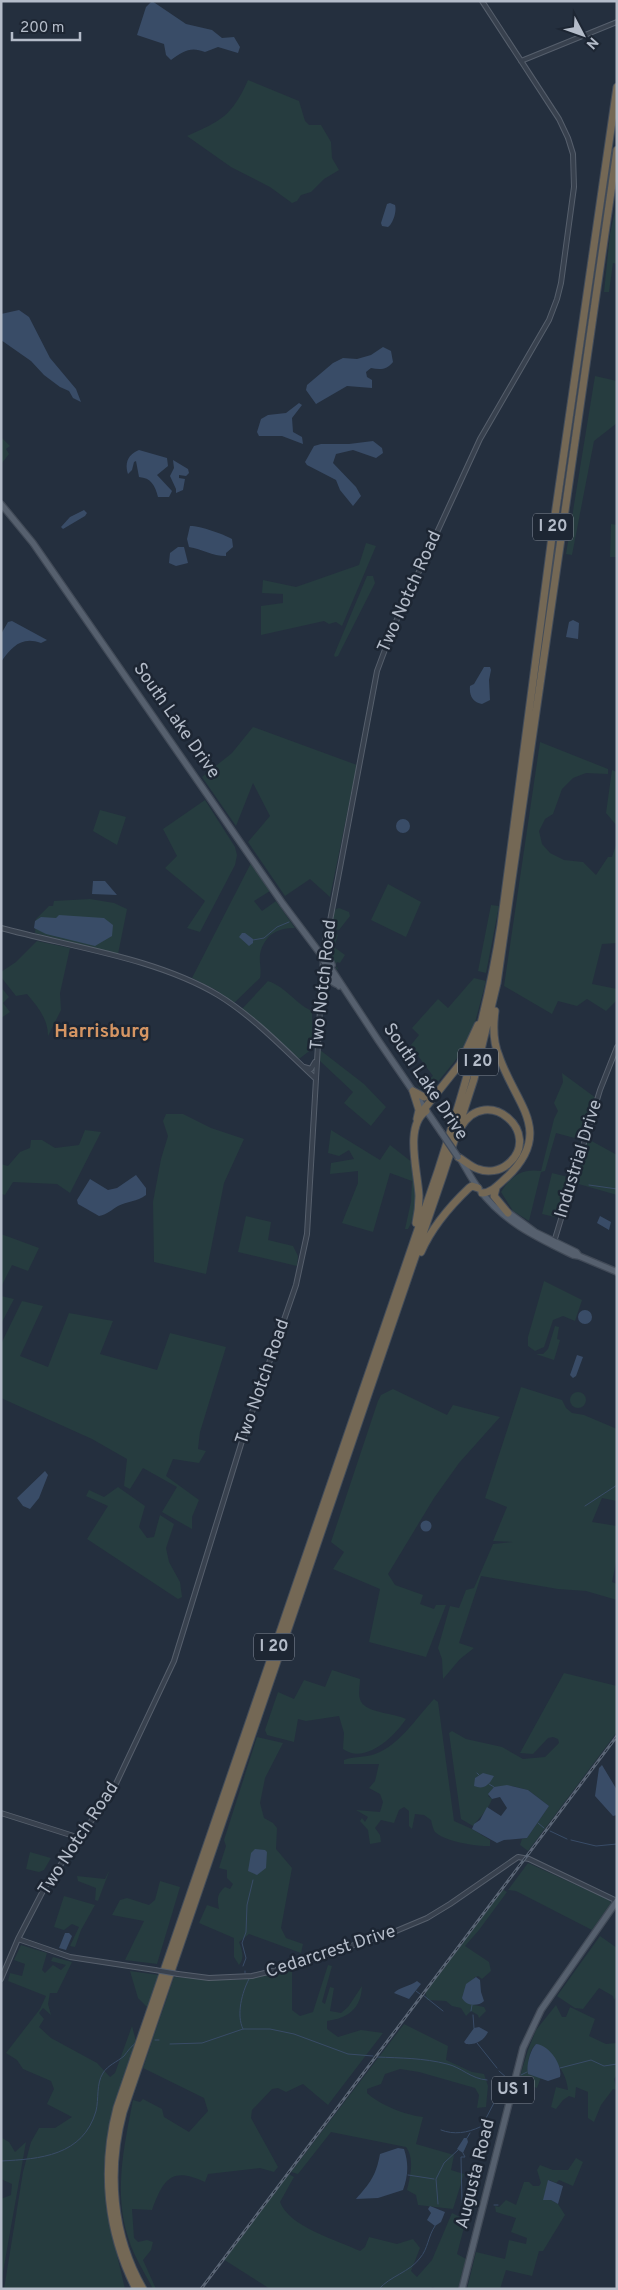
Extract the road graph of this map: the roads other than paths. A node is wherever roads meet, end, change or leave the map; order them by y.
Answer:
1 (482, 1) edge
2 (617, 22) edge
3 (521, 61) junction
4 (617, 87) edge
5 (617, 150) edge
6 (1, 504) edge
7 (1, 928) edge
8 (308, 938) junction
9 (326, 938) junction
10 (322, 958) junction
11 (501, 966) junction
12 (336, 975) junction
13 (341, 988) junction
14 (320, 994) junction
15 (354, 1004) junction
16 (485, 1008) junction
17 (617, 1047) edge
18 (317, 1057) junction
19 (302, 1066) junction
20 (316, 1079) junction
21 (441, 1088) junction
22 (413, 1091) junction
23 (426, 1109) junction
24 (417, 1121) junction
25 (458, 1157) junction
26 (449, 1158) junction
27 (472, 1176) junction
28 (497, 1186) junction
29 (482, 1191) junction
30 (508, 1213) junction
31 (553, 1242) junction
32 (579, 1256) junction
33 (617, 1272) edge
34 (396, 1301) junction
35 (1, 1813) edge
36 (80, 1838) junction
37 (617, 1901) edge
38 (18, 1939) junction
39 (1, 1979) edge
40 (136, 2289) edge
41 (143, 2289) edge
42 (462, 2289) edge

1 - 3 street, Two Notch Road
2 - 3 street
3 - 9 street, Two Notch Road
4 - 16 highway, I 20
5 - 11 highway, I 20
6 - 8 main road, South Lake Drive
7 - 19 street
8 - 9 main road
8 - 10 main road, South Lake Drive
9 - 10 street, Two Notch Road
9 - 12 main road
10 - 12 main road, South Lake Drive
10 - 13 main road, South Lake Drive
10 - 14 street, Two Notch Road
11 - 26 highway, I 20
11 - 28 highway
12 - 15 main road, South Lake Drive
13 - 14 main road
13 - 15 main road, South Lake Drive
14 - 18 street, Two Notch Road
15 - 22 main road, South Lake Drive
16 - 21 highway
16 - 34 highway, I 20
17 - 31 street, Industrial Drive
18 - 19 street
18 - 20 street, Two Notch Road
19 - 20 street
20 - 36 street, Two Notch Road
21 - 22 highway
21 - 23 highway
22 - 23 main road, South Lake Drive
22 - 24 highway
23 - 24 highway
23 - 25 main road, South Lake Drive, bridge
24 - 34 highway
25 - 26 highway
25 - 27 main road, South Lake Drive
26 - 34 highway, I 20
27 - 29 main road, South Lake Drive
27 - 29 main road, South Lake Drive
28 - 29 highway
28 - 30 highway
29 - 30 main road, South Lake Drive
29 - 32 main road, South Lake Drive
29 - 34 highway
30 - 31 main road, South Lake Drive
31 - 32 main road, South Lake Drive
32 - 33 main road, South Lake Drive
34 - 40 highway, I 20
34 - 41 highway, I 20
35 - 36 street
36 - 38 street, Two Notch Road
37 - 38 street, Cedarcrest Drive, bridge
37 - 42 main road, Augusta Road / US 1
38 - 39 street, Two Notch Road

